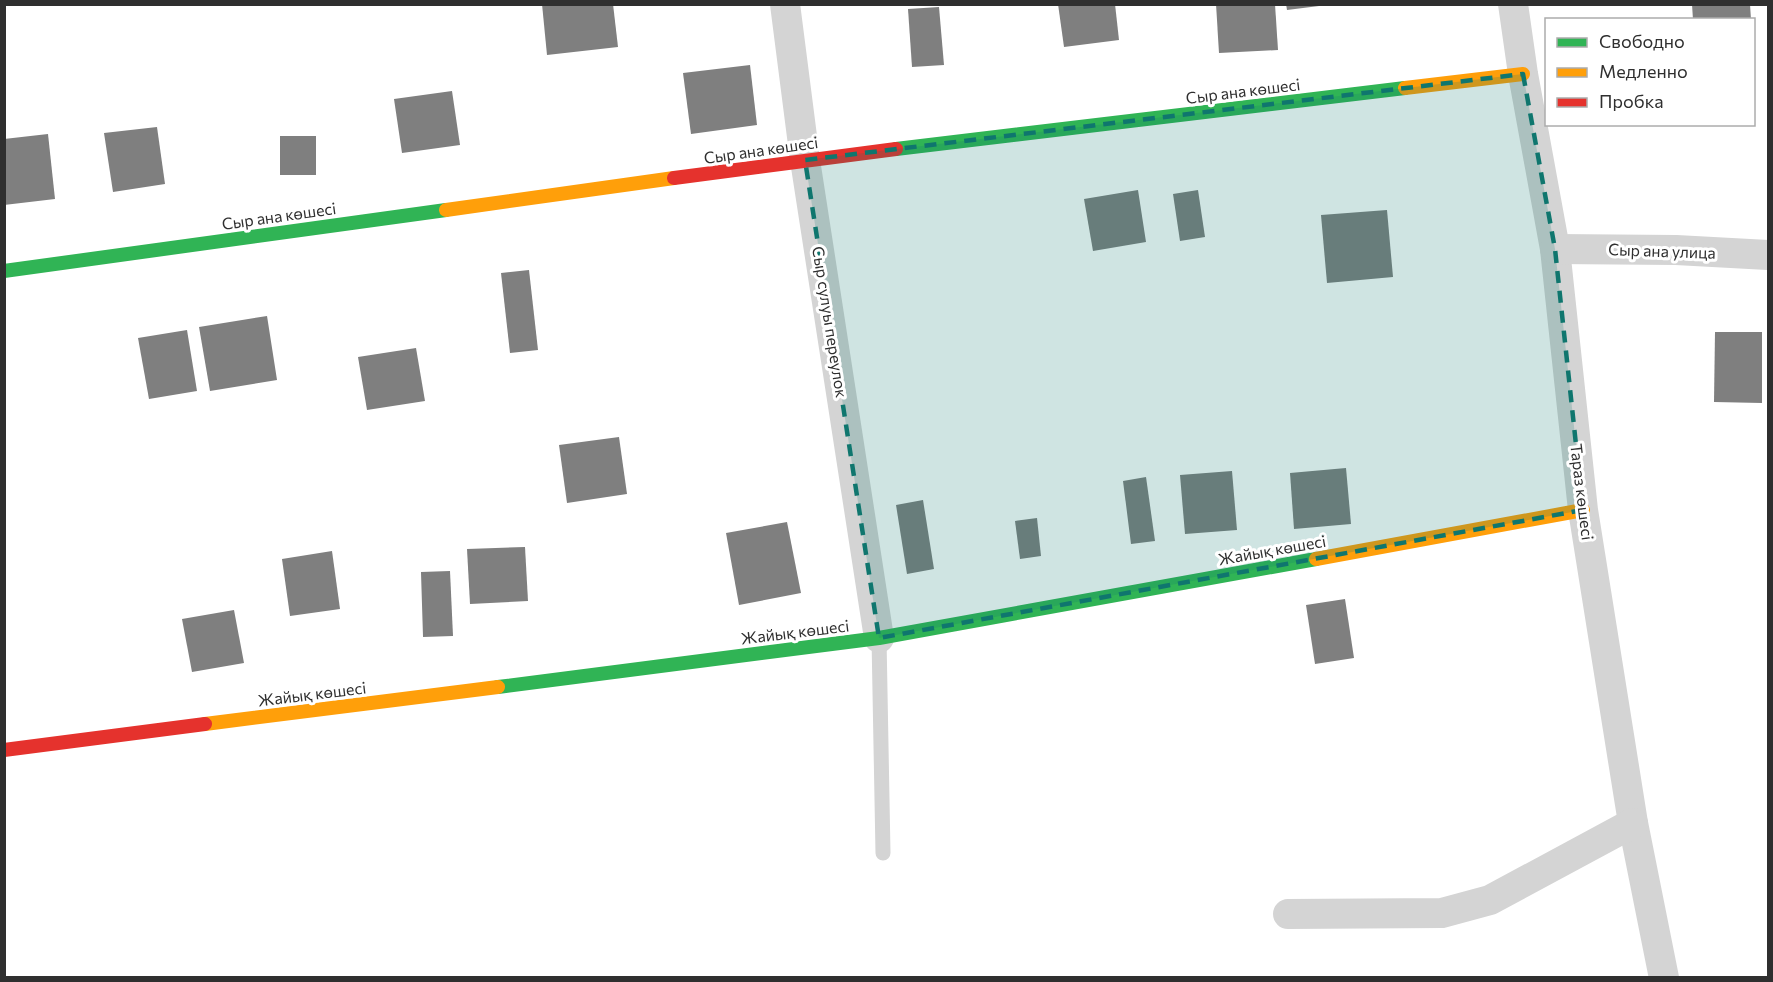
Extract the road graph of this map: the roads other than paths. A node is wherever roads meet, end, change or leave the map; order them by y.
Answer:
1 (785, 4) edge
2 (1513, 4) edge
3 (1523, 74) junction
4 (805, 160) junction
5 (1555, 249) junction
6 (1768, 255) edge
7 (4, 271) edge
8 (1583, 510) junction
9 (879, 638) junction
10 (4, 750) edge
11 (1633, 823) junction
12 (883, 853) dead end
13 (1288, 914) dead end
14 (1664, 978) edge

1 - 4 street, Сыр сулуы переулок
2 - 3 street, Тараз көшесі
3 - 4 street, Сыр ана көшесі
3 - 5 street, Тараз көшесі
4 - 7 street, Сыр ана көшесі
4 - 9 street, Сыр сулуы переулок
5 - 6 street, Сыр ана улица
5 - 8 street, Тараз көшесі
8 - 9 street, Жайық көшесі
8 - 11 street, Тараз көшесі
9 - 10 street, Жайық көшесі
9 - 12 lane
11 - 13 street
11 - 14 street, Тараз көшесі

